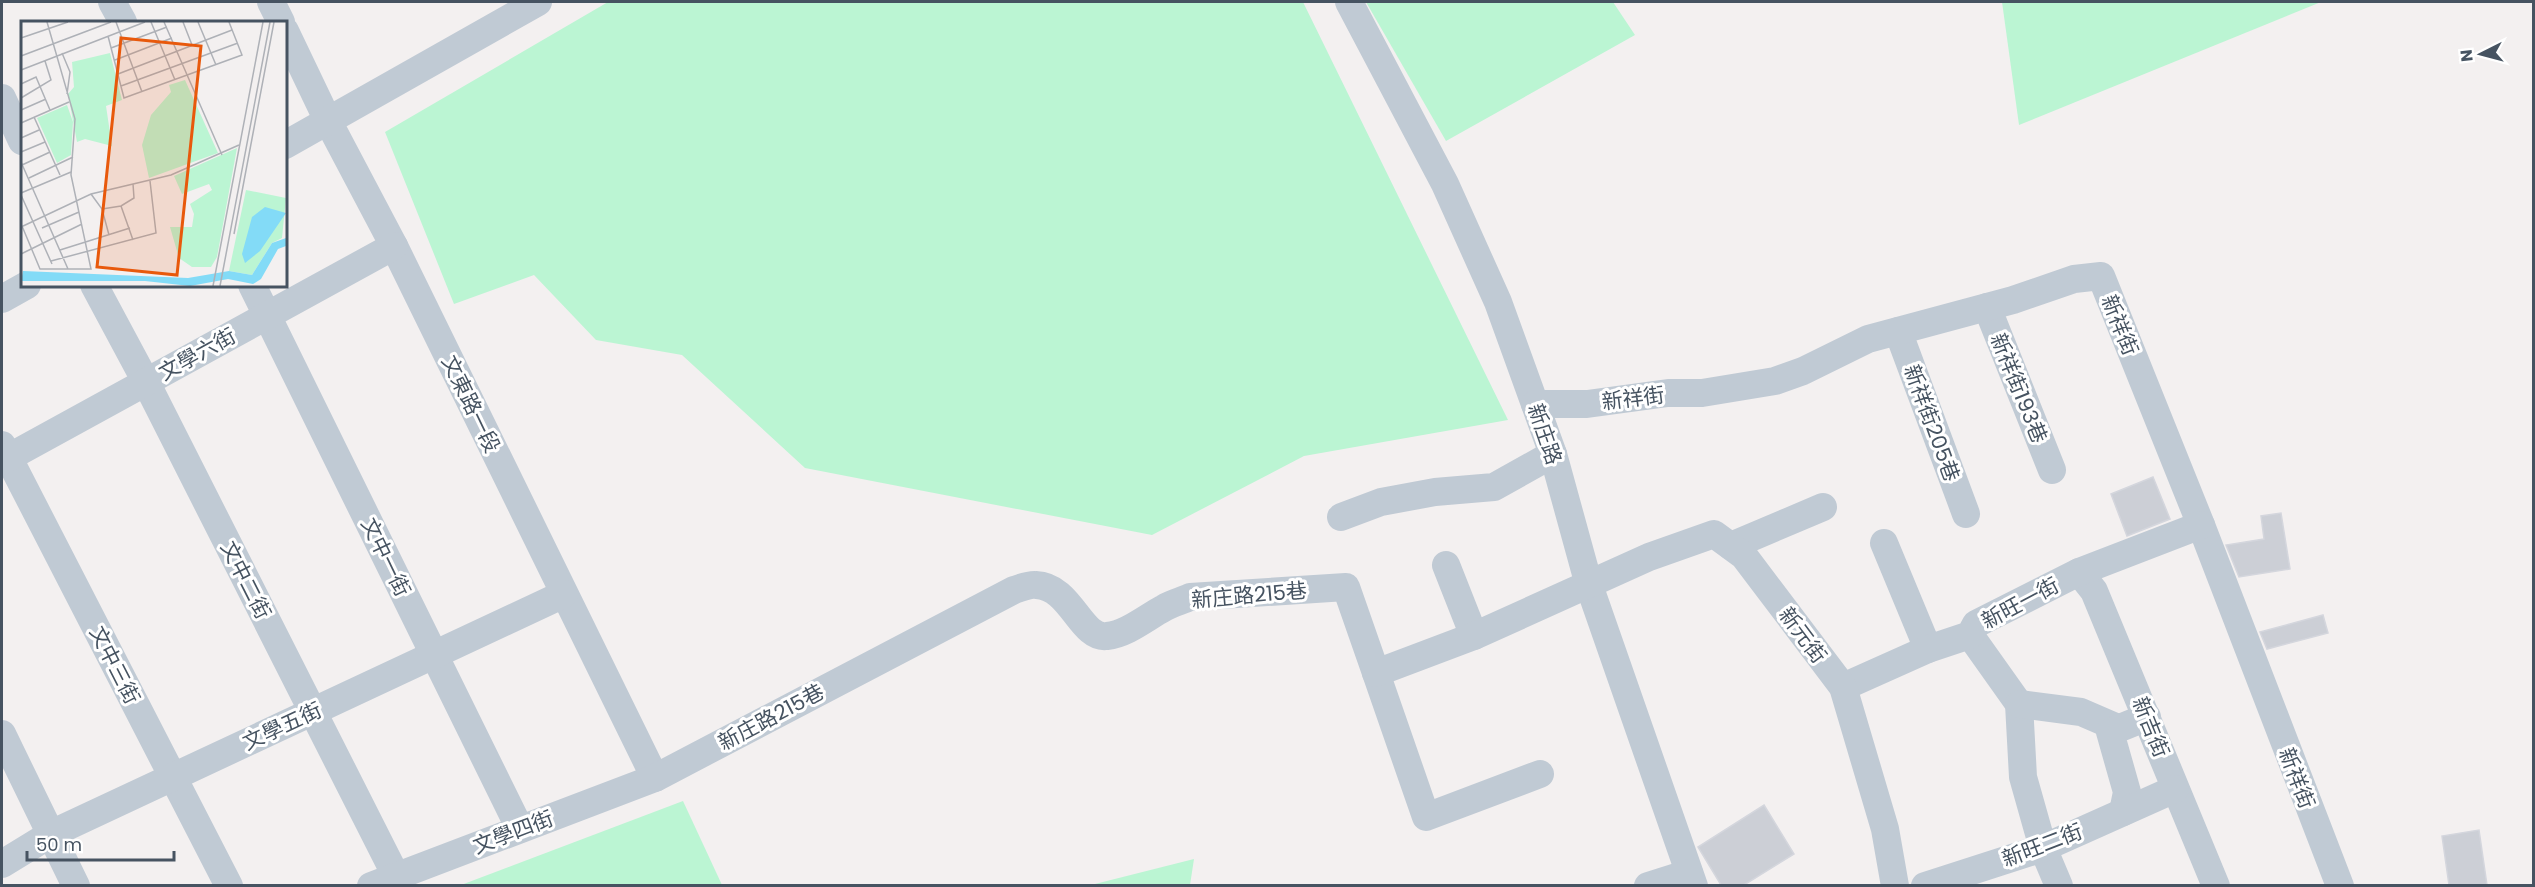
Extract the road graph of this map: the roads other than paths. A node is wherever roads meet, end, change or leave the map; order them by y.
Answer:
1 (112, 2) edge
2 (271, 2) edge
3 (538, 2) edge
4 (1349, 2) edge
5 (122, 21) edge
6 (280, 21) edge
7 (286, 33) edge
8 (2, 98) edge
9 (328, 121) junction
10 (21, 139) edge
11 (286, 144) edge
12 (394, 246) junction
13 (25, 286) edge
14 (95, 286) edge
15 (252, 286) edge
16 (2, 299) edge
17 (1986, 307) junction
18 (267, 315) junction
19 (1898, 331) junction
20 (146, 382) junction
21 (1535, 404) junction
22 (1553, 454) junction
23 (4, 455) edge
24 (2052, 470) dead end
25 (1823, 507) dead end
26 (1966, 514) dead end
27 (1341, 517) dead end
28 (2201, 525) junction
29 (1884, 543) dead end
30 (1731, 546) junction
31 (1446, 565) dead end
32 (2079, 572) junction
33 (1589, 585) junction
34 (564, 594) junction
35 (1970, 635) junction
36 (1474, 636) junction
37 (1928, 649) junction
38 (434, 655) junction
39 (1376, 673) junction
40 (1843, 687) junction
41 (2019, 704) junction
42 (313, 711) junction
43 (2147, 717) junction
44 (2118, 728) junction
45 (2, 734) edge
46 (1540, 774) dead end
47 (173, 777) junction
48 (655, 778) junction
49 (2175, 789) junction
50 (2123, 812) junction
51 (520, 829) junction
52 (51, 834) junction
53 (2043, 848) junction
54 (2, 864) edge
55 (1691, 879) edge
56 (384, 881) edge
57 (76, 885) edge
58 (229, 885) edge
59 (1648, 885) edge
60 (1895, 885) edge
61 (1925, 885) edge
62 (2059, 885) edge
63 (2216, 885) edge
64 (2340, 885) edge

1 - 5 street
2 - 6 street
3 - 9 street
4 - 21 street, 新庄路
7 - 9 street, 文東路一段
8 - 10 street
9 - 11 street
9 - 12 street, 文東路一段
12 - 18 street, 文學六街
12 - 34 street, 文東路一段
13 - 16 street
14 - 20 street, 文中二街
15 - 18 street, 文中一街
17 - 19 street, 新祥街
17 - 24 street, 新祥街193巷
17 - 28 street, 新祥街
18 - 20 street, 文學六街
18 - 38 street, 文中一街
19 - 21 street, 新祥街
19 - 26 street, 新祥街205巷
20 - 23 street, 文學六街
20 - 42 street, 文中二街
21 - 22 street, 新庄路
22 - 27 street
22 - 33 street, 新庄路
23 - 47 street, 文中三街
25 - 30 street
28 - 32 street, 新旺一街
28 - 64 street, 新祥街
29 - 37 street
30 - 33 street, 新元街
30 - 40 street, 新元街
31 - 36 street
32 - 35 street, 新旺一街
32 - 43 street, 新吉街
33 - 36 street
33 - 55 street, 新庄路
34 - 38 street, 文學五街
34 - 48 street, 文東路一段
35 - 37 street, 新旺一街
35 - 41 street
36 - 39 street
37 - 40 street, 新旺一街
38 - 42 street, 文學五街
38 - 51 street, 文中一街
39 - 46 street
39 - 48 street, 新庄路215巷
40 - 60 street, 新元街
41 - 44 street
41 - 53 street
42 - 47 street, 文學五街
42 - 56 street, 文中二街
43 - 44 street
43 - 49 street, 新吉街
44 - 50 street
45 - 52 street
47 - 52 street, 文學五街
47 - 58 street, 文中三街
48 - 51 street, 文學四街
49 - 50 street, 新旺二街
49 - 63 street, 新吉街
50 - 53 street, 新旺二街
51 - 56 street, 文學四街
52 - 54 street, 文學五街
52 - 57 street
53 - 61 street, 新旺二街
53 - 62 street
55 - 59 street

